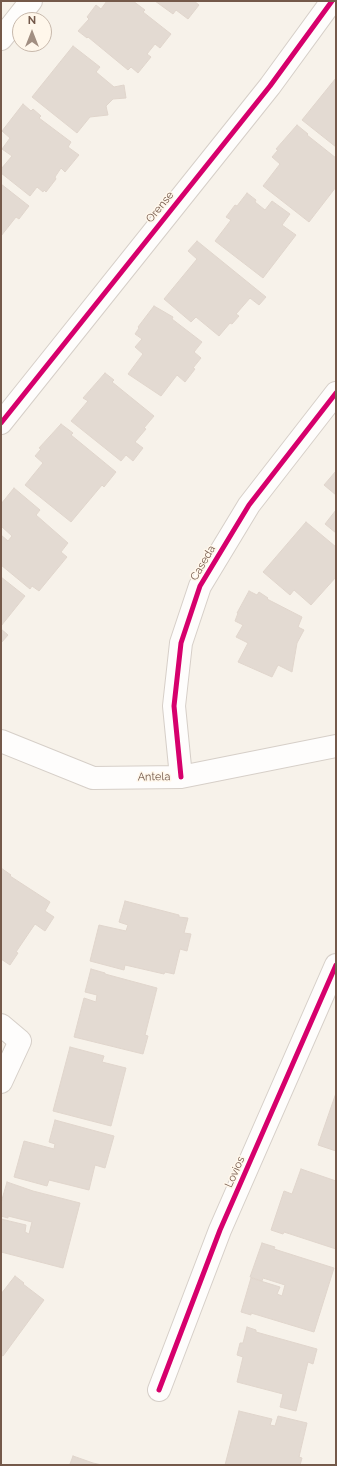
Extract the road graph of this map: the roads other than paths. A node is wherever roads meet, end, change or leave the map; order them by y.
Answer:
1 (31, 1) edge
2 (332, 1) edge
3 (1, 39) edge
4 (336, 393) edge
5 (1, 423) edge
6 (1, 741) edge
7 (336, 746) edge
8 (181, 776) junction
9 (336, 965) edge
10 (1, 1025) edge
11 (1, 1082) edge
12 (159, 1390) dead end

1 - 3 street
2 - 5 street, Orense
4 - 8 street, Caseda
6 - 8 street, Antela
7 - 8 street, Antela
9 - 12 street, Lovios
10 - 11 street

